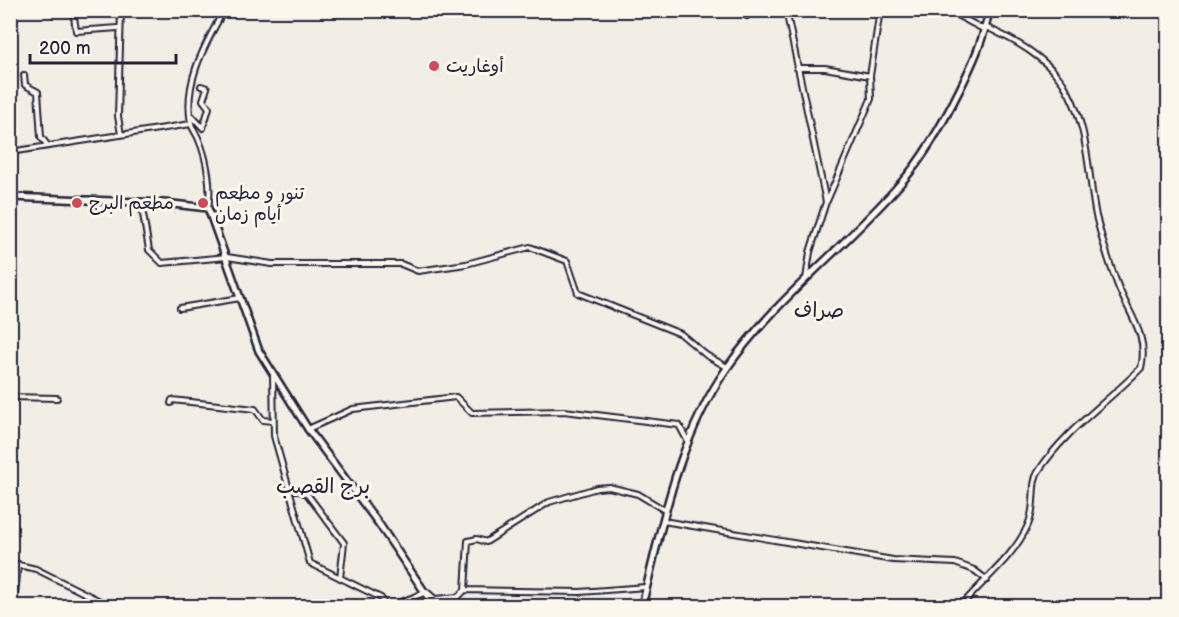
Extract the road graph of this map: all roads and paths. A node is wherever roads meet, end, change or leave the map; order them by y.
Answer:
1 (73, 10) edge
2 (121, 10) edge
3 (224, 10) edge
4 (743, 10) edge
5 (786, 10) edge
6 (880, 10) edge
7 (947, 10) edge
8 (989, 10) edge
9 (747, 16) dead end
10 (118, 28) junction
11 (985, 29) junction
12 (797, 68) junction
13 (24, 75) dead end
14 (870, 76) junction
15 (201, 86) dead end
16 (191, 116) junction
17 (191, 124) junction
18 (121, 135) junction
19 (48, 146) junction
20 (10, 152) edge
21 (10, 196) edge
22 (141, 202) junction
23 (826, 202) junction
24 (208, 208) junction
25 (227, 257) junction
26 (806, 281) junction
27 (241, 298) junction
28 (180, 308) dead end
29 (727, 368) junction
30 (273, 375) junction
31 (10, 397) edge
32 (57, 398) dead end
33 (171, 403) dead end
34 (273, 421) junction
35 (308, 429) junction
36 (687, 440) junction
37 (291, 488) junction
38 (666, 511) junction
39 (663, 521) junction
40 (10, 563) edge
41 (18, 564) junction
42 (340, 579) junction
43 (987, 580) junction
44 (647, 587) junction
45 (465, 590) junction
46 (427, 592) junction
47 (13, 594) edge
48 (14, 606) edge
49 (110, 606) edge
50 (385, 606) edge
51 (390, 606) edge
52 (434, 606) edge
53 (642, 606) edge
54 (961, 606) edge

1 - 10 street
2 - 10 street
3 - 16 street
4 - 9 street
5 - 12 street
6 - 14 street
7 - 11 street
8 - 11 main road
10 - 18 street
11 - 26 main road
11 - 43 street
12 - 14 street
12 - 23 street
13 - 19 street
14 - 23 street
15 - 16 street
16 - 17 street
17 - 18 street
17 - 24 street
18 - 19 street
19 - 20 street
21 - 22 main road
22 - 24 main road
22 - 25 street
23 - 26 street
24 - 25 main road
25 - 27 main road
25 - 29 street
26 - 29 main road
27 - 28 street
27 - 30 main road
29 - 36 main road
30 - 34 street
30 - 35 main road
31 - 32 street
33 - 34 street
34 - 37 street
35 - 36 street
35 - 46 main road
36 - 38 main road
37 - 42 street
37 - 42 street
38 - 39 main road
38 - 45 street
39 - 43 street
39 - 44 main road
40 - 41 street
41 - 47 street
41 - 49 street
42 - 50 street
43 - 54 street
44 - 45 street
44 - 53 main road
45 - 46 street
46 - 51 street
46 - 52 main road
47 - 48 street

